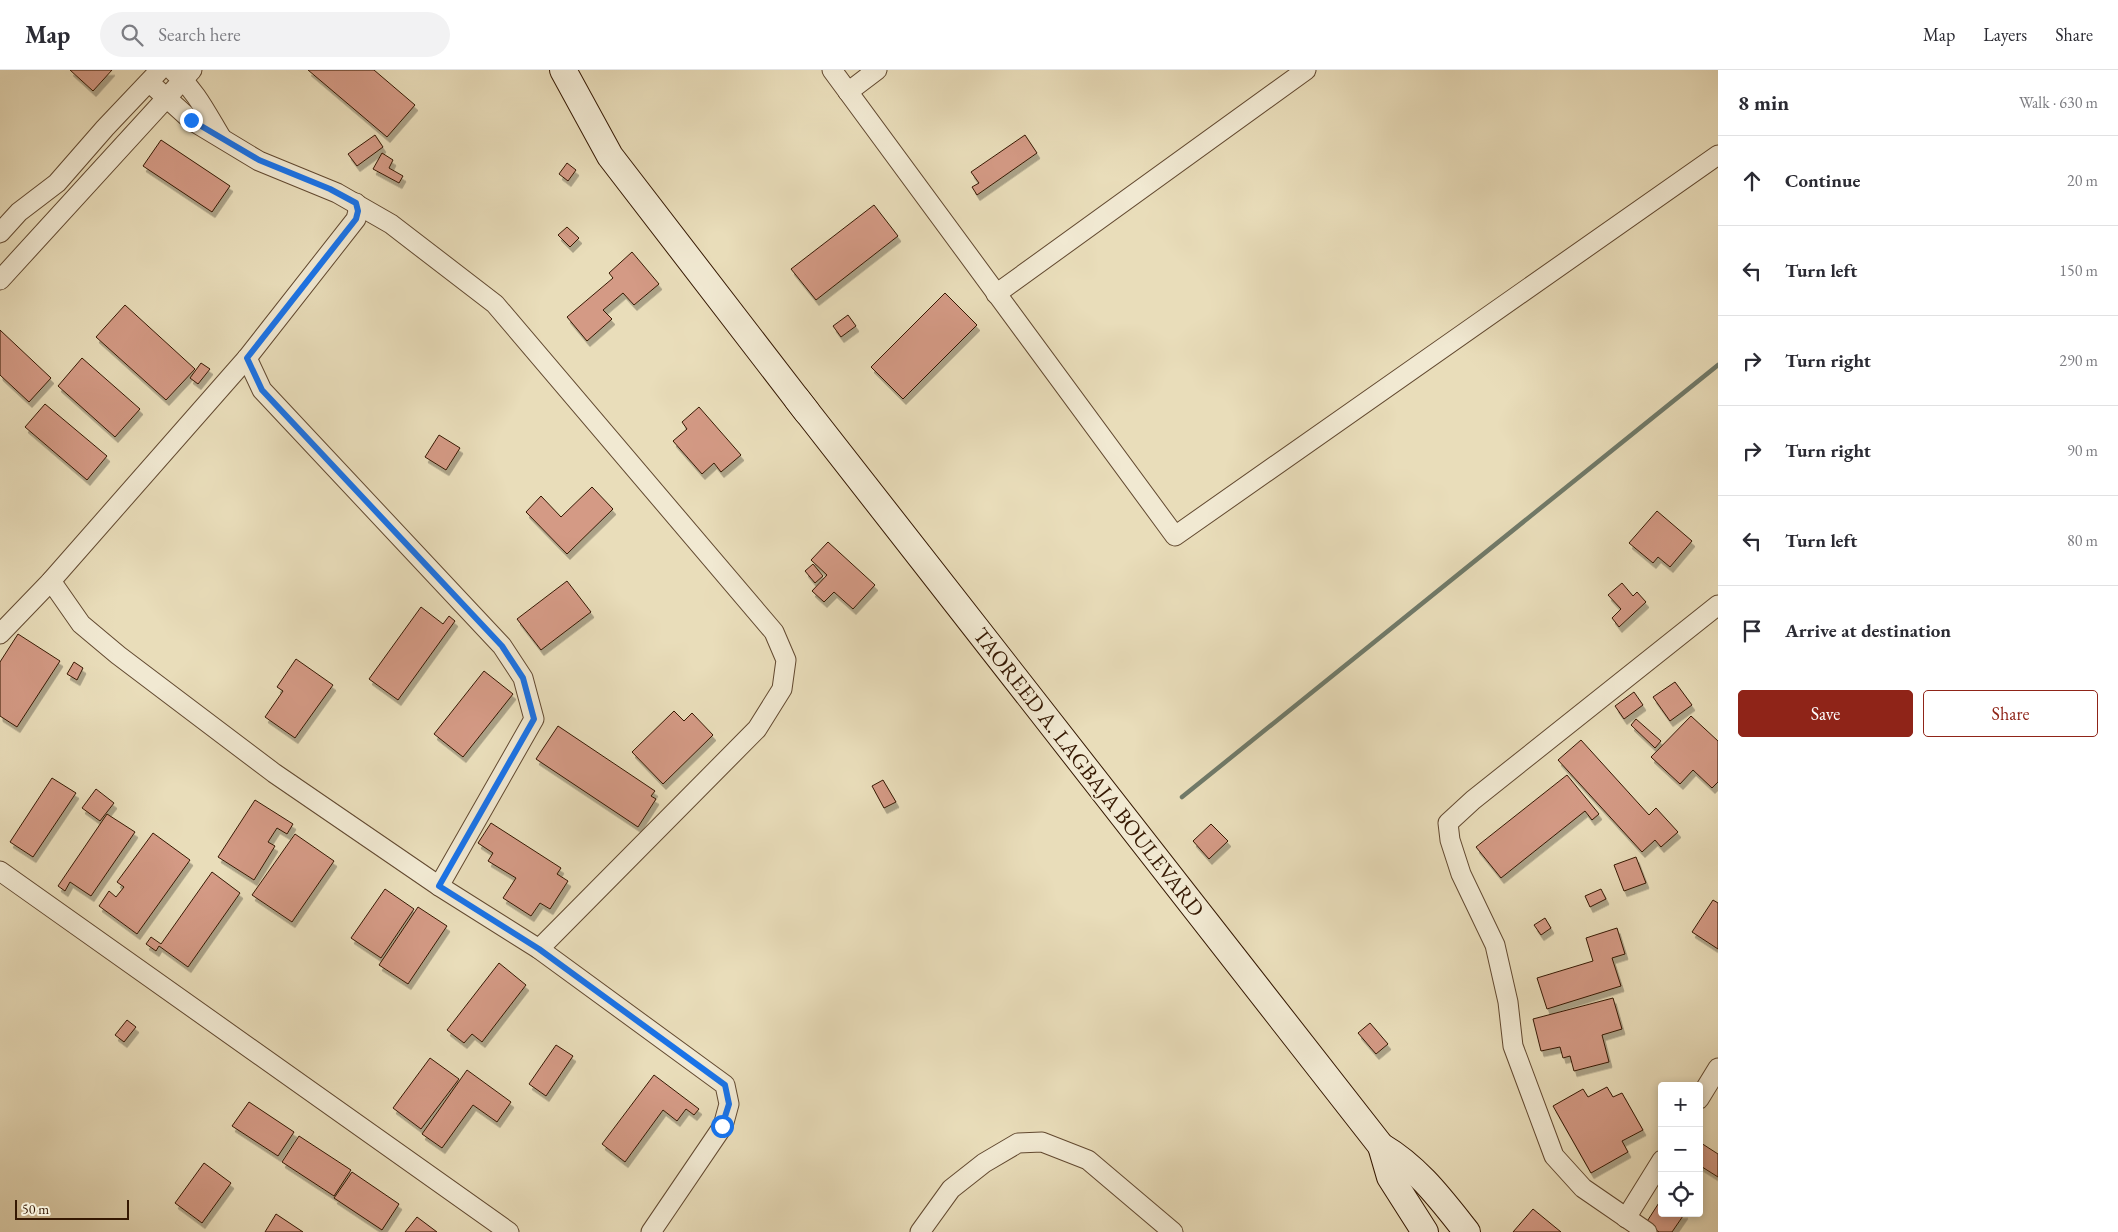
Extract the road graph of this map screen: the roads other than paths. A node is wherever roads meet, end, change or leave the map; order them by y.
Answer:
1 (832, 70) edge
2 (877, 70) edge
3 (1306, 70) edge
4 (182, 73) edge
5 (569, 73) edge
6 (155, 76) edge
7 (848, 92) junction
8 (168, 98) junction
9 (221, 138) junction
10 (1718, 155) edge
11 (356, 203) junction
12 (0, 233) edge
13 (0, 280) edge
14 (996, 294) junction
15 (247, 358) junction
16 (797, 399) junction
17 (902, 535) dead end
18 (51, 582) junction
19 (1718, 605) edge
20 (0, 634) edge
21 (0, 871) edge
22 (439, 886) junction
23 (539, 949) junction
24 (1718, 1068) edge
25 (1703, 1092) edge
26 (1381, 1146) junction
27 (1658, 1166) edge
28 (1626, 1218) junction
29 (1165, 1229) edge
30 (508, 1232) edge
31 (651, 1232) edge
32 (920, 1232) edge
33 (1425, 1232) edge
34 (1467, 1232) edge
35 (1647, 1232) edge

1 - 7 street
2 - 7 street
3 - 14 street
4 - 8 street
4 - 9 street
5 - 16 street, TAOREED A. LAGBAJA BOULEVARD
6 - 8 street
6 - 12 street
7 - 14 street
8 - 9 street
8 - 13 street
9 - 11 street
10 - 14 street
11 - 15 street
11 - 23 street
15 - 18 street
15 - 22 street
16 - 17 street, TAOREED A. LAGBAJA BOULEVARD
16 - 26 street, TAOREED A. LAGBAJA BOULEVARD
18 - 20 street
18 - 22 street
19 - 28 street
21 - 30 street
22 - 23 street
23 - 31 street
24 - 25 street
26 - 33 street, TAOREED A. LAGBAJA BOULEVARD
26 - 34 street, TAOREED A. LAGBAJA BOULEVARD
27 - 28 street
28 - 35 street
29 - 32 street

